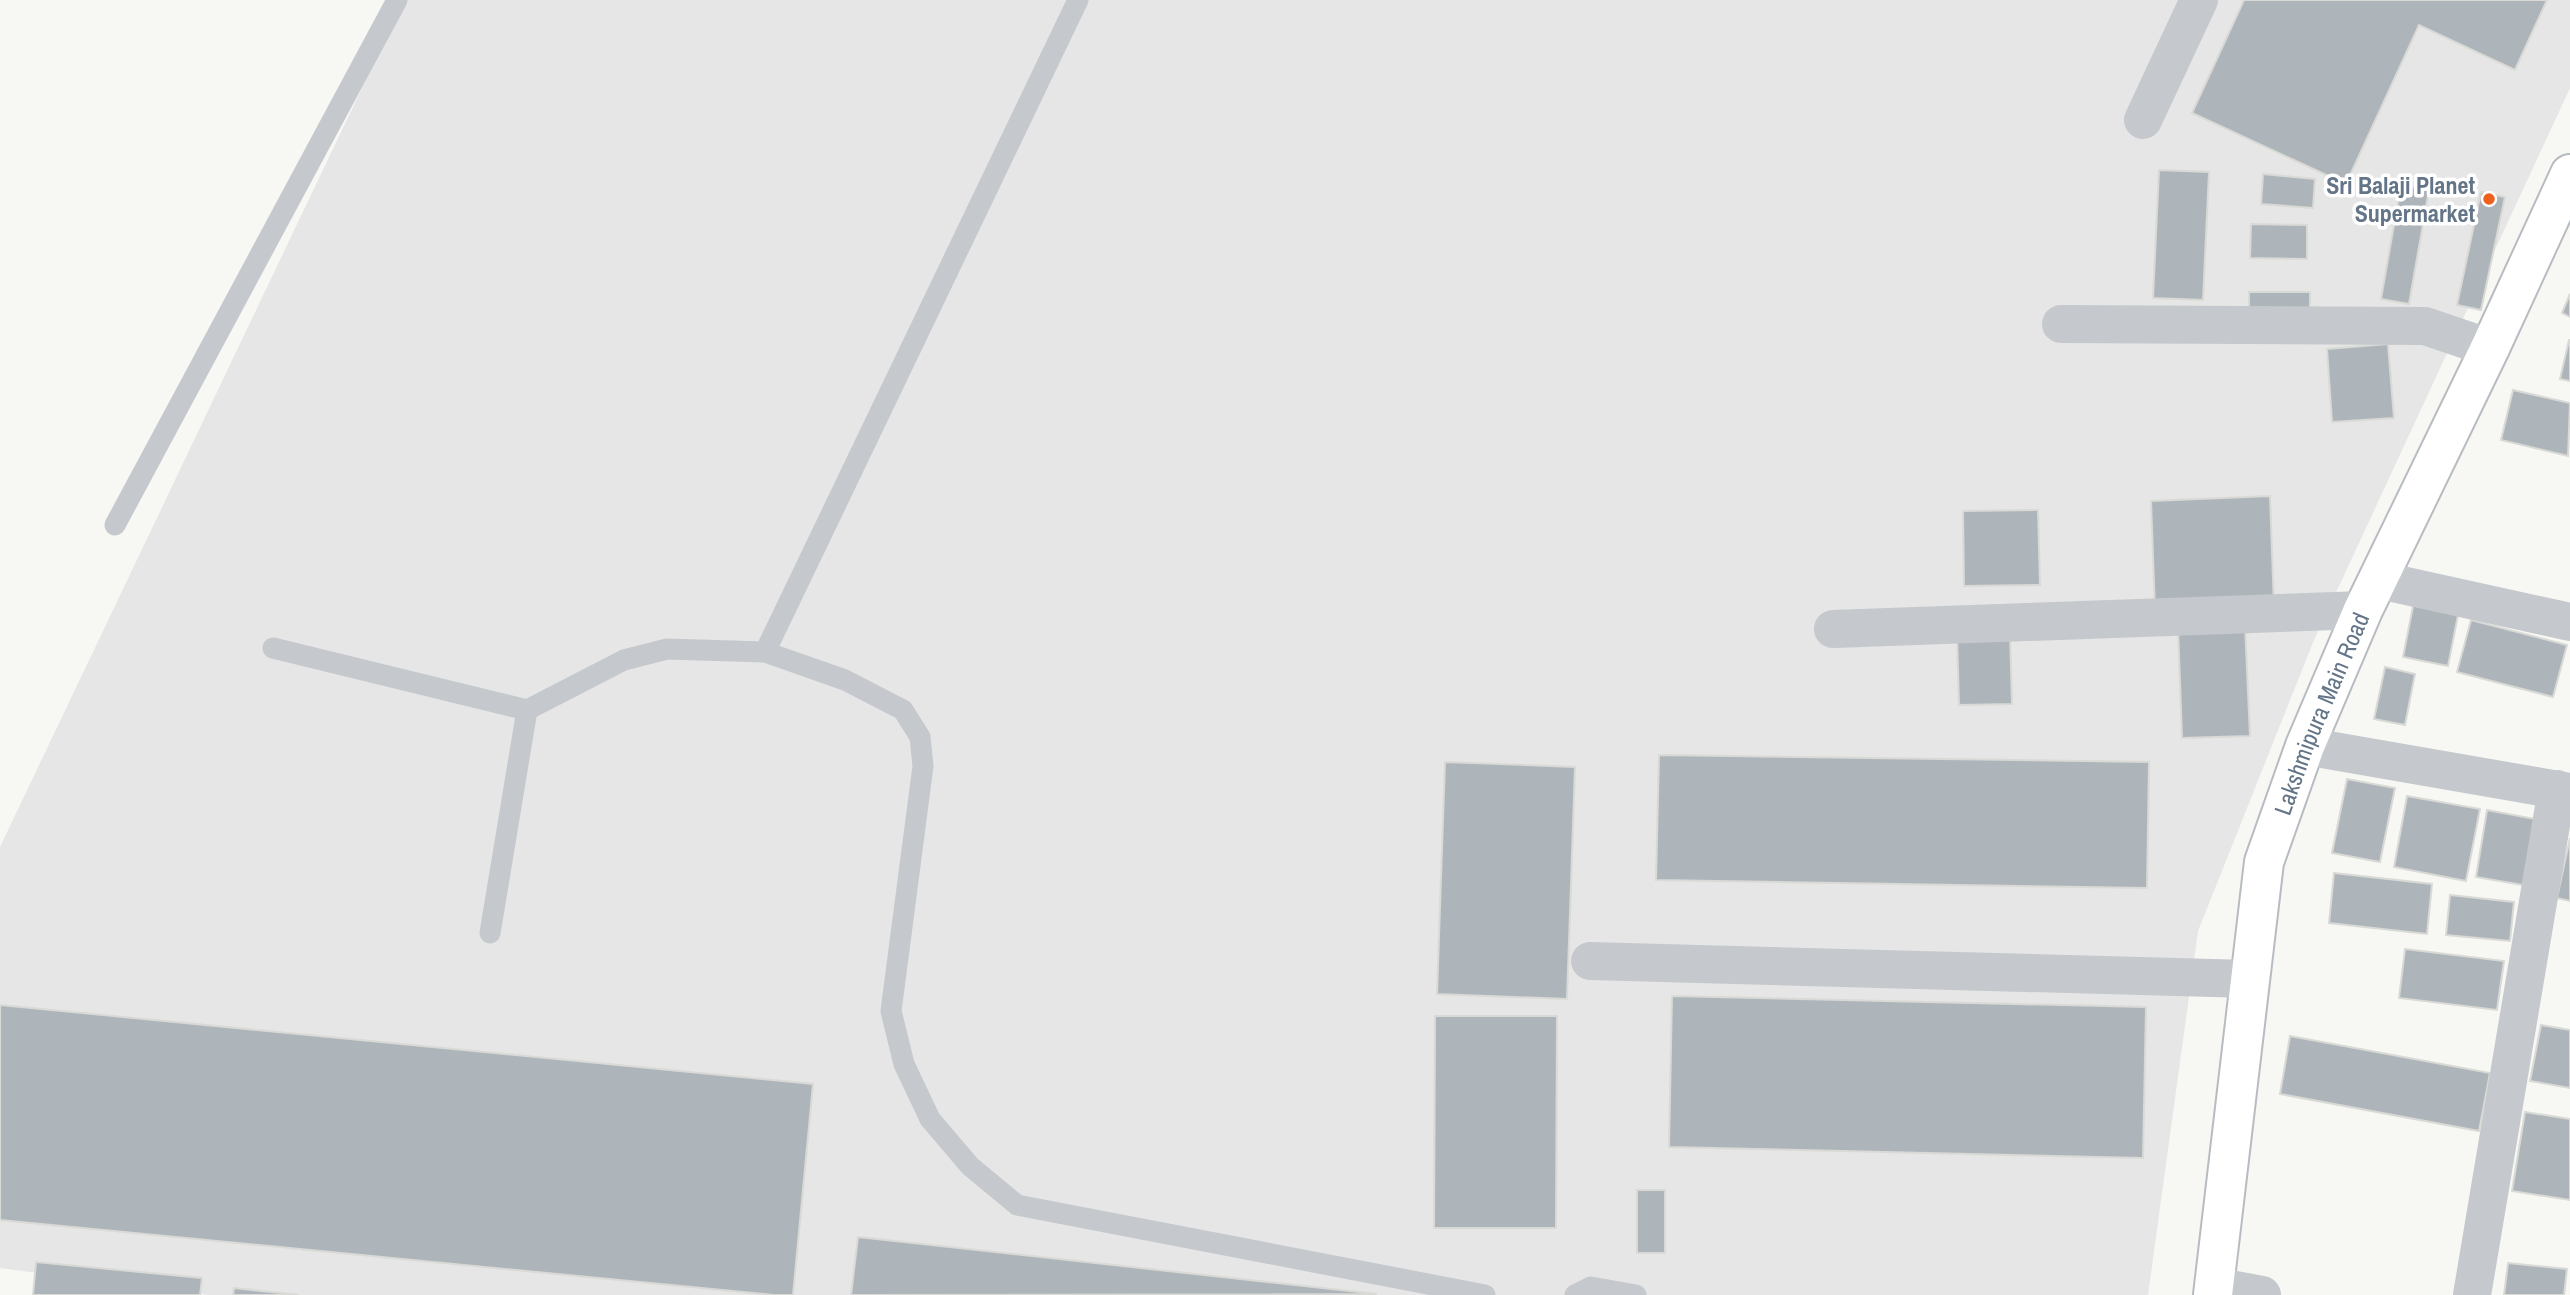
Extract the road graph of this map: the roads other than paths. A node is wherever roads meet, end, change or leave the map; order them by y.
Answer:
1 (397, 0) edge
2 (1078, 0) edge
3 (2199, 0) edge
4 (2143, 120) dead end
5 (2570, 174) edge
6 (2062, 324) dead end
7 (2490, 348) junction
8 (115, 526) dead end
9 (2371, 595) junction
10 (2570, 622) edge
11 (1833, 629) dead end
12 (273, 648) dead end
13 (765, 653) junction
14 (527, 710) junction
15 (2305, 746) junction
16 (2564, 791) edge
17 (489, 933) dead end
18 (1590, 961) dead end
19 (2249, 979) junction
20 (2213, 1291) edge
21 (1485, 1295) edge
22 (1575, 1295) edge
23 (1636, 1295) edge
24 (2262, 1295) edge
25 (2472, 1295) edge

1 - 8 lane
2 - 13 lane
3 - 4 street
5 - 7 main road, Lakshmipura Main Road
6 - 7 street
7 - 9 main road, Lakshmipura Main Road
9 - 10 street
9 - 11 street
9 - 15 main road, Lakshmipura Main Road
12 - 14 lane
13 - 14 lane
13 - 21 lane
14 - 17 lane
15 - 16 street
15 - 19 main road, Lakshmipura Main Road
16 - 25 street
18 - 19 street
19 - 20 main road, Lakshmipura Main Road
20 - 24 street
22 - 23 lane

